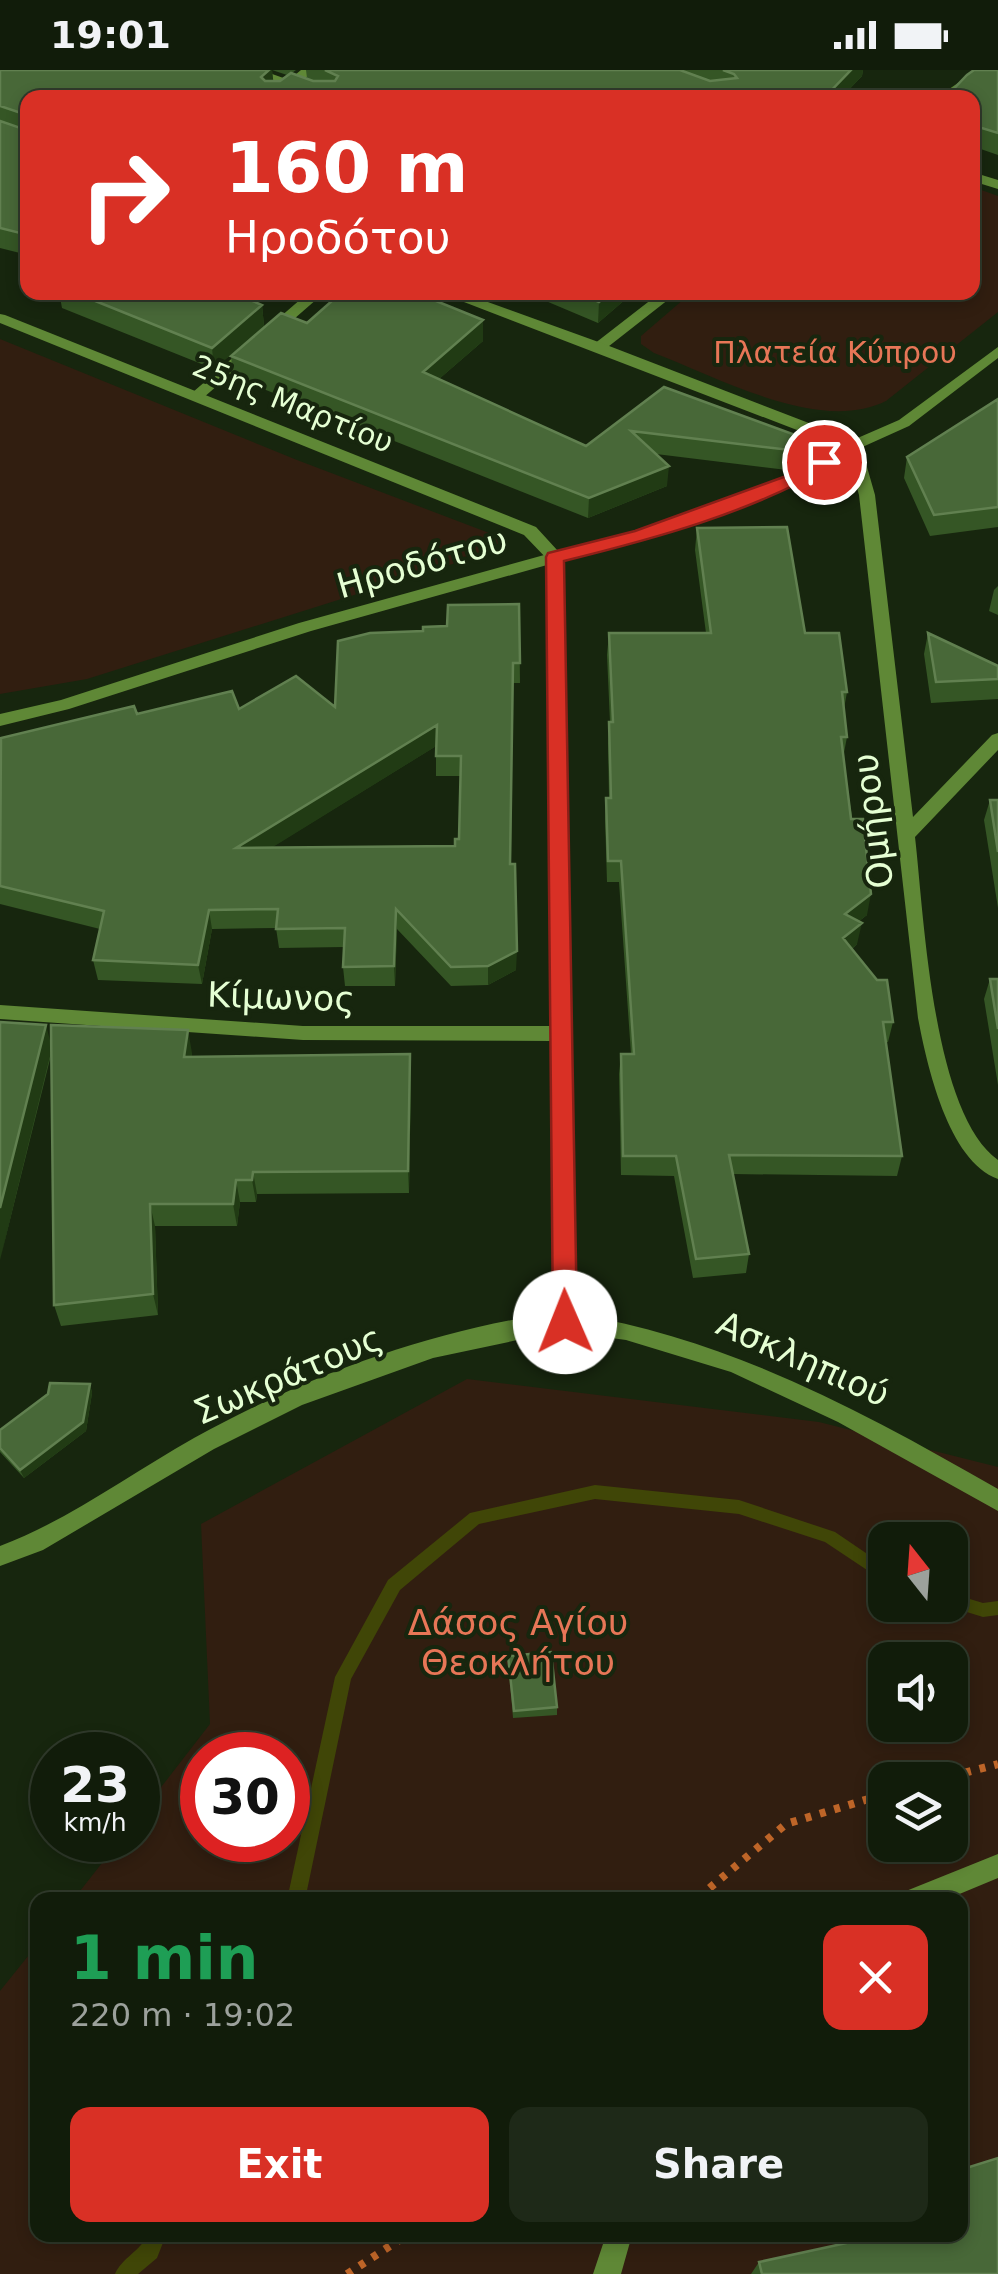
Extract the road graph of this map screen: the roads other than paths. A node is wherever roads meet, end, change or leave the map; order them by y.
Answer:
1 (248, 70) edge
2 (309, 70) edge
3 (986, 70) edge
4 (290, 84) junction
5 (283, 90) edge
6 (307, 90) edge
7 (955, 90) edge
8 (309, 300) edge
9 (468, 300) edge
10 (660, 300) edge
11 (0, 318) edge
12 (599, 346) junction
13 (998, 351) edge
14 (198, 395) junction
15 (853, 446) junction
16 (555, 557) junction
17 (0, 720) edge
18 (998, 739) edge
19 (908, 833) junction
20 (0, 1012) edge
21 (560, 1034) junction
22 (998, 1171) edge
23 (565, 1322) junction
24 (998, 1501) edge
25 (0, 1556) edge
26 (998, 1866) edge
27 (935, 1892) edge
28 (617, 2242) edge
29 (607, 2274) edge

1 - 4 street
2 - 4 street
3 - 7 street
4 - 5 street
4 - 6 street
8 - 14 street
9 - 12 street
10 - 12 street
11 - 14 street, 25ης Μαρτίου
12 - 15 street
13 - 15 street
14 - 16 street, 25ης Μαρτίου
15 - 16 street, Ηροδότου
15 - 19 street, Ομήρου
16 - 17 street, Ηροδότου
16 - 21 street
18 - 19 street
19 - 22 street, Ομήρου
20 - 21 street, Κίμωνος
21 - 23 street
23 - 24 street, Ασκληπιού
23 - 25 street, Σωκράτους
26 - 27 street
28 - 29 street

